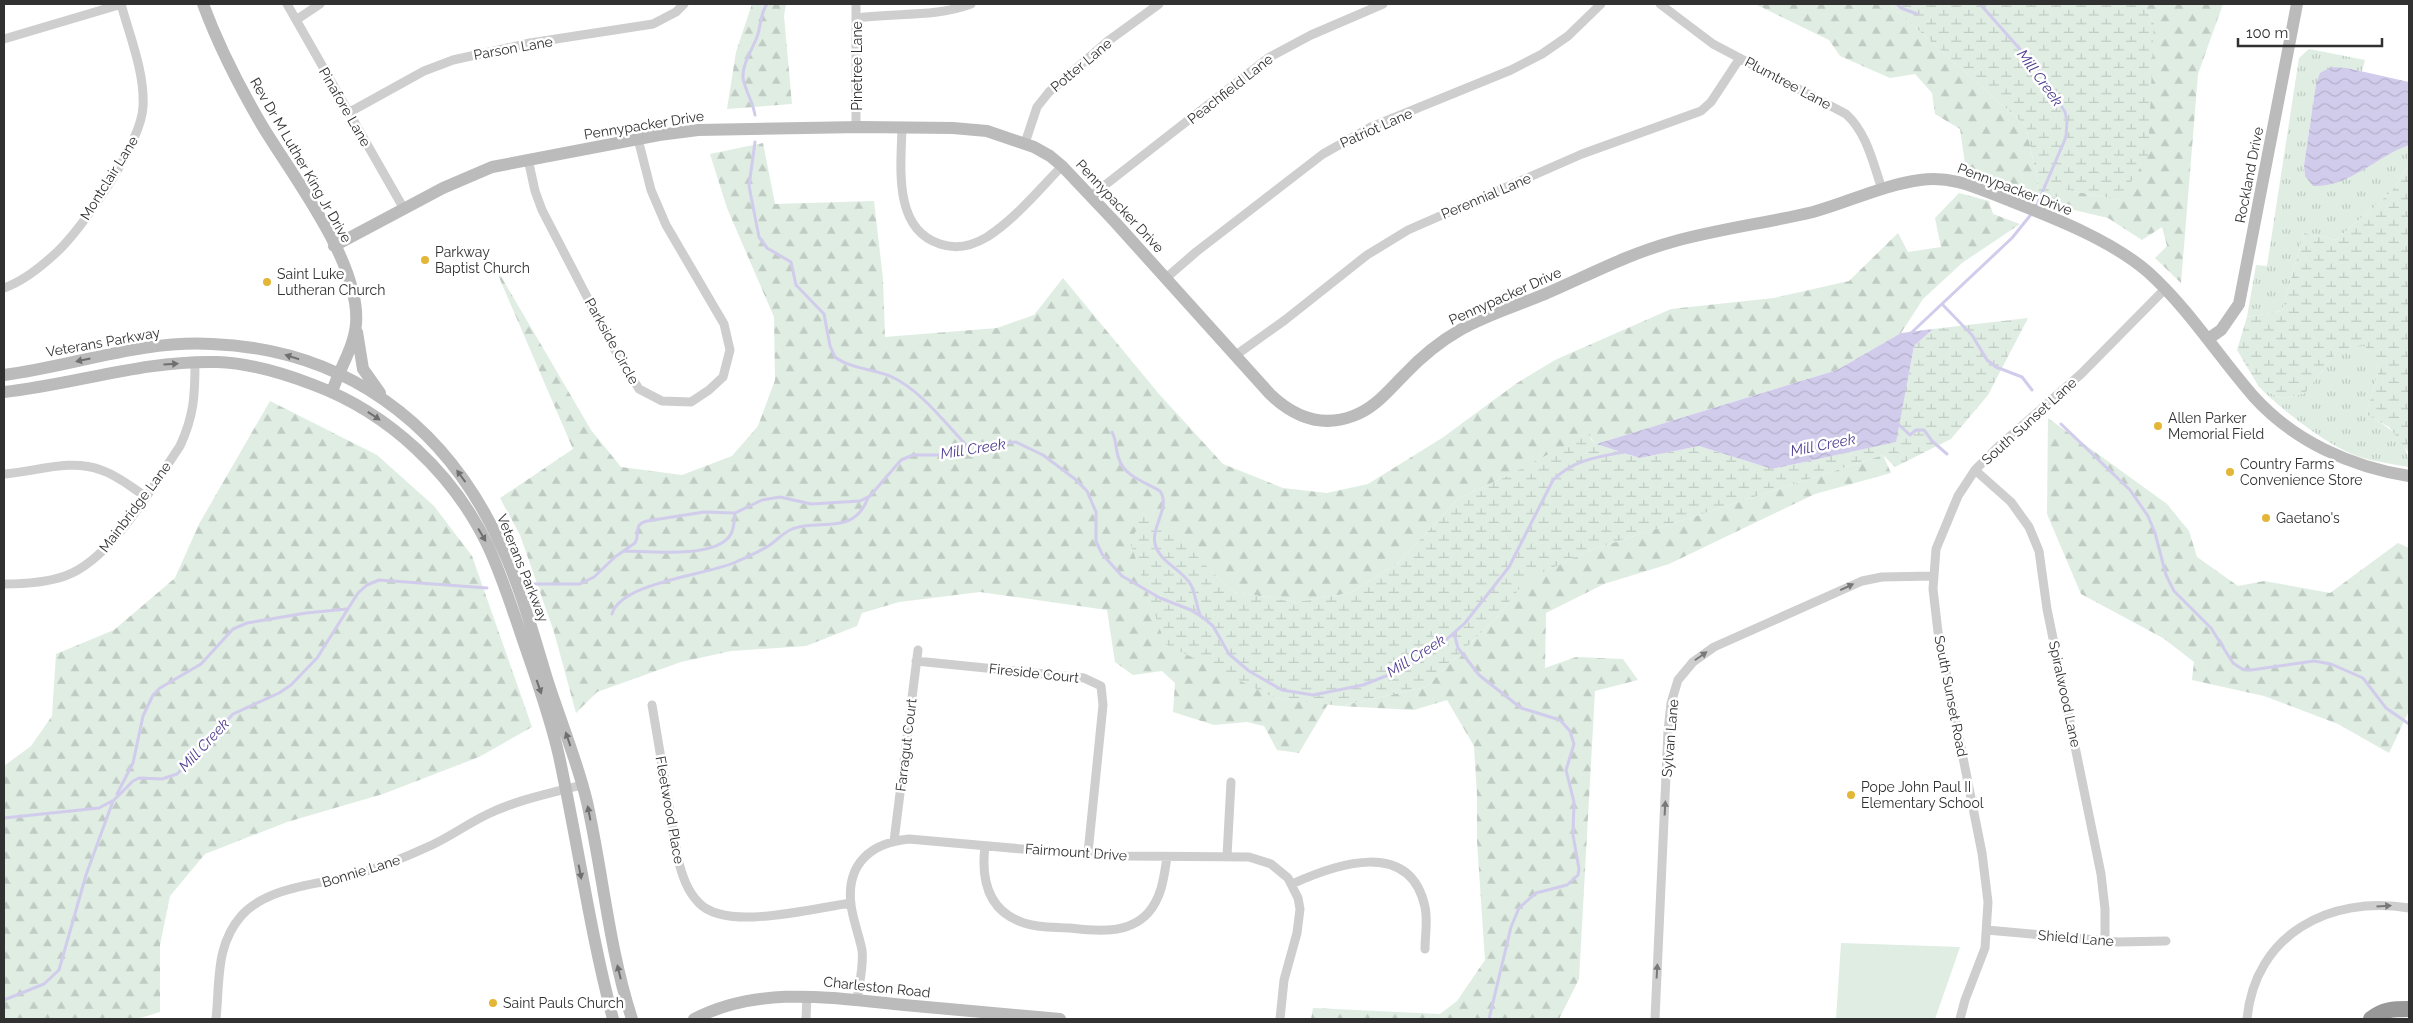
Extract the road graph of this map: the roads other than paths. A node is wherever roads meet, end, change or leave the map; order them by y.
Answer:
1 (121, 4) edge
2 (203, 4) edge
3 (287, 4) edge
4 (320, 4) edge
5 (684, 4) edge
6 (856, 4) edge
7 (971, 4) edge
8 (1159, 4) edge
9 (1383, 4) edge
10 (1601, 4) edge
11 (1660, 4) edge
12 (2296, 4) edge
13 (857, 18) junction
14 (296, 20) junction
15 (4, 39) edge
16 (1740, 58) junction
17 (348, 113) junction
18 (856, 128) junction
19 (902, 128) junction
20 (638, 139) junction
21 (1025, 143) junction
22 (528, 159) junction
23 (1062, 166) junction
24 (1882, 189) junction
25 (1091, 196) junction
26 (404, 209) junction
27 (334, 246) junction
28 (1166, 278) junction
29 (4, 288) edge
30 (2165, 289) junction
31 (356, 324) junction
32 (2208, 339) junction
33 (1236, 355) junction
34 (195, 363) junction
35 (4, 374) edge
36 (338, 374) junction
37 (4, 392) edge
38 (332, 392) junction
39 (388, 403) junction
40 (1975, 470) junction
41 (4, 474) edge
42 (2409, 476) edge
43 (144, 496) junction
44 (1932, 576) junction
45 (4, 584) edge
46 (918, 650) dead end
47 (916, 661) junction
48 (652, 706) dead end
49 (1231, 782) dead end
50 (582, 786) junction
51 (565, 790) junction
52 (894, 840) junction
53 (985, 846) junction
54 (1088, 854) junction
55 (1227, 856) junction
56 (1167, 857) junction
57 (1292, 884) junction
58 (850, 903) junction
59 (2409, 908) edge
60 (1987, 930) junction
61 (2105, 941) junction
62 (2166, 941) dead end
63 (1425, 950) dead end
64 (808, 996) junction
65 (857, 1000) junction
66 (2409, 1010) edge
67 (216, 1019) edge
68 (613, 1019) edge
69 (632, 1019) edge
70 (694, 1019) edge
71 (806, 1019) edge
72 (1060, 1019) edge
73 (1280, 1019) edge
74 (1655, 1019) edge
75 (1960, 1019) edge
76 (2247, 1019) edge
77 (2371, 1019) edge

1 - 15 street
1 - 29 street, Montclair Lane
2 - 27 street, Rev Dr M Luther King Jr Drive
3 - 14 street, Pinafore Lane
4 - 14 street
5 - 17 street, Parson Lane
6 - 13 street, Pinetree Lane
7 - 13 street
8 - 21 street, Potter Lane
9 - 25 street, Peachfield Lane
10 - 28 street, Patriot Lane
11 - 16 street, Plumtree Lane
12 - 32 street, Rockland Drive
13 - 18 street, Pinetree Lane
14 - 17 street, Pinafore Lane
16 - 24 street, Plumtree Lane
16 - 33 street, Perennial Lane
17 - 26 street, Pinafore Lane
18 - 19 street, Pennypacker Drive
18 - 20 street, Pennypacker Drive
19 - 21 street, Pennypacker Drive
19 - 23 street
20 - 22 street, Pennypacker Drive
20 - 22 street, Parkside Circle
21 - 23 street, Pennypacker Drive
22 - 26 street, Pennypacker Drive
23 - 25 street, Pennypacker Drive
24 - 30 street, Pennypacker Drive
24 - 33 street, Pennypacker Drive
25 - 28 street, Pennypacker Drive
26 - 27 street, Pennypacker Drive
27 - 31 street, Rev Dr M Luther King Jr Drive
28 - 33 street, Pennypacker Drive
30 - 32 street, Pennypacker Drive
30 - 40 street, South Sunset Lane
31 - 36 street, Rev Dr M Luther King Jr Drive
31 - 39 street
32 - 42 street, Pennypacker Drive
37 -> 34 street, Veterans Parkway
34 - 38 street, Veterans Parkway
34 - 43 street, Mainbridge Lane
36 -> 35 street, Veterans Parkway
36 - 38 street, Rev Dr M Luther King Jr Drive
36 - 39 street, Veterans Parkway
38 -> 51 street, Veterans Parkway
50 -> 39 street, Veterans Parkway
40 - 44 street, South Sunset Lane
40 - 61 street, Spiralwood Lane
41 - 43 street
43 - 45 street, Mainbridge Lane
44 - 60 street, South Sunset Road
74 -> 44 street, Sylvan Lane
46 - 47 street, Farragut Court
47 - 52 street, Farragut Court
47 - 54 street, Fireside Court
48 - 58 street, Fleetwood Place
49 - 55 street
50 - 51 street, Bonnie Lane
69 -> 50 street, Veterans Parkway
51 - 67 street, Bonnie Lane
51 -> 68 street, Veterans Parkway
52 - 53 street, Fairmount Drive
52 - 58 street, Fairmount Drive
53 - 54 street, Fairmount Drive
53 - 56 street
54 - 56 street, Fairmount Drive
55 - 56 street, Fairmount Drive
55 - 57 street, Fairmount Drive
57 - 63 street
57 - 73 street, Fairmount Drive
58 - 65 street, Fairmount Drive
76 -> 59 street
60 - 61 street, Shield Lane
60 - 75 street, South Sunset Road
61 - 62 street, Shield Lane
64 - 65 street, Charleston Road
64 - 70 street, Charleston Road
64 - 71 street
65 - 72 street, Charleston Road
66 - 77 highway

